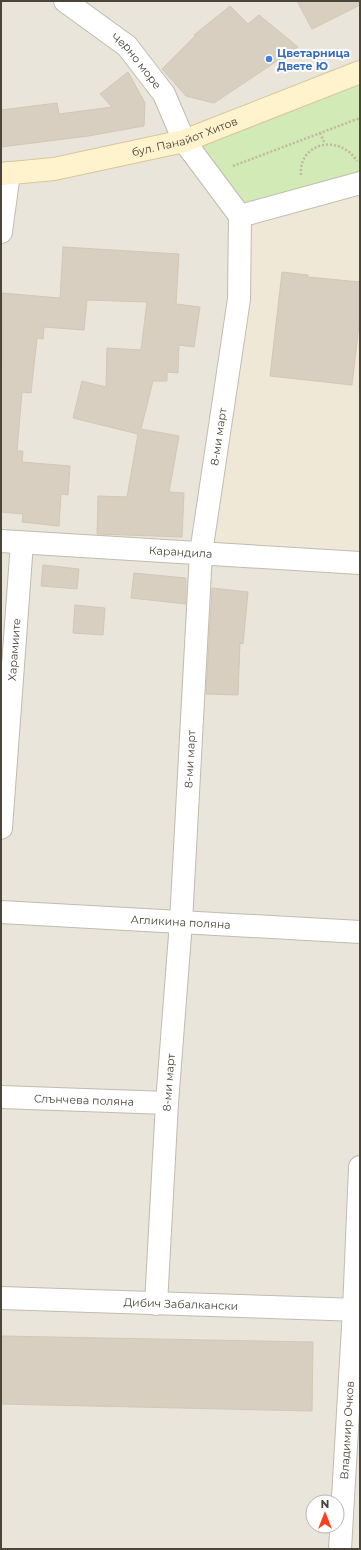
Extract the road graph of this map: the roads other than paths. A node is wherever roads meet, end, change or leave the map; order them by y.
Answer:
1 (65, 1) edge
2 (360, 72) edge
3 (184, 141) junction
4 (5, 174) edge
5 (359, 183) edge
6 (240, 216) junction
7 (1, 232) edge
8 (1, 541) edge
9 (22, 543) junction
10 (201, 553) junction
11 (360, 563) edge
12 (1, 828) edge
13 (1, 912) edge
14 (181, 922) junction
15 (360, 932) edge
16 (1, 1097) edge
17 (167, 1103) junction
18 (360, 1167) edge
19 (1, 1298) edge
20 (156, 1304) junction
21 (357, 1310) edge
22 (340, 1549) edge

1 - 3 street, Черно море
2 - 3 street, бул. Панайот Хитов
3 - 4 street, бул. Панайот Хитов
3 - 6 street
4 - 7 street
5 - 6 street
6 - 10 street, 8-ми март
8 - 9 street, Карандила
9 - 10 street, Карандила
9 - 12 street, Харамиите
10 - 11 street, Карандила
10 - 14 street, 8-ми март
13 - 14 street, Агликина поляна
14 - 15 street, Агликина поляна
14 - 17 street, 8-ми март
16 - 17 street, Слънчева поляна
17 - 20 street, 8-ми март
18 - 21 street, Владимир Очков
19 - 20 street, Дибич Забалкански
20 - 21 street, Дибич Забалкански
21 - 22 street, Владимир Очков

